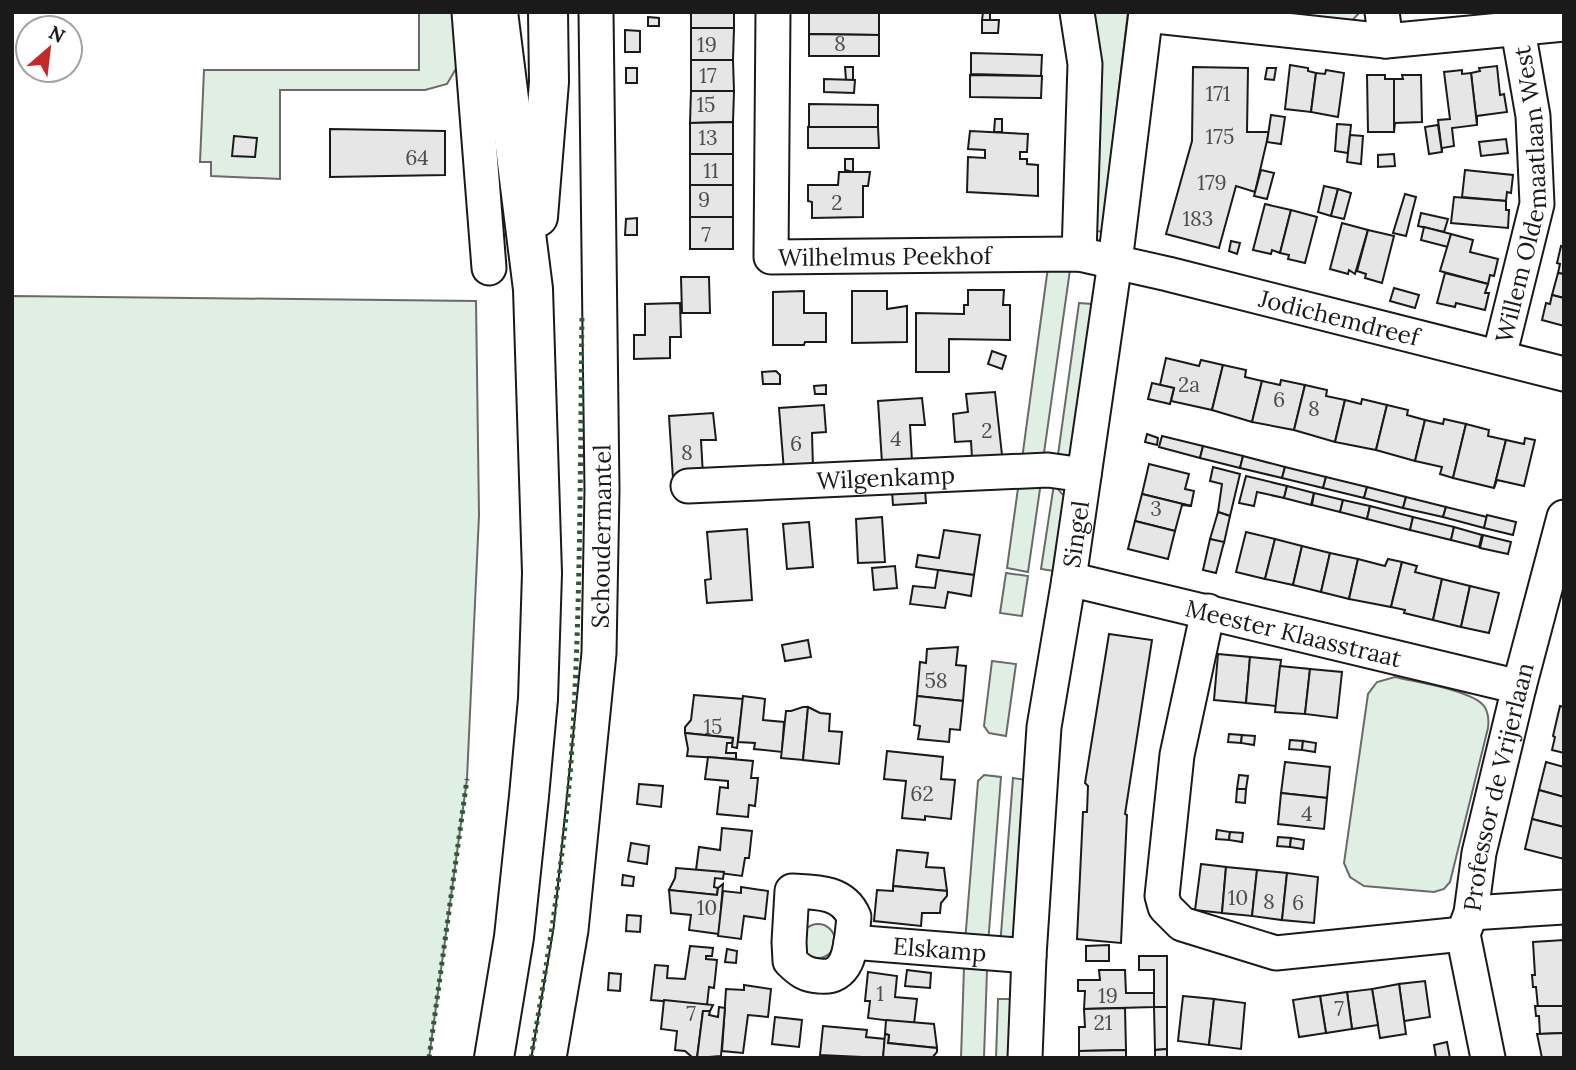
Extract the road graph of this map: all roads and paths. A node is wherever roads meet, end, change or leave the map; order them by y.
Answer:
1 (469, 12) edge
2 (498, 12) edge
3 (548, 12) edge
4 (596, 12) edge
5 (773, 12) edge
6 (1077, 12) edge
7 (1146, 13) edge
8 (1564, 24) edge
9 (1384, 26) edge
10 (1518, 30) junction
11 (1079, 254) junction
12 (1115, 262) junction
13 (489, 268) dead end
14 (533, 289) junction
15 (1499, 357) junction
16 (1564, 373) edge
17 (1084, 475) junction
18 (688, 486) dead end
19 (1564, 517) edge
20 (1069, 579) junction
21 (1208, 611) junction
22 (1519, 687) junction
23 (1564, 907) edge
24 (1467, 924) junction
25 (851, 942) dead end
26 (1029, 956) junction
27 (494, 1058) edge
28 (549, 1058) edge
29 (1026, 1058) edge
30 (1488, 1058) edge

1 - 13 street
2 - 14 main road
3 - 14 main road
4 - 28 street, Schoudermantel
5 - 11 street, Wilhelmus Peekhof
6 - 11 street
7 - 9 street
7 - 12 street, Singel
8 - 10 street
9 - 10 street
10 - 15 street, Willem Oldemaatlaan West
11 - 12 street, Wilhelmus Peekhof
12 - 15 street, Jodichemdreef
12 - 17 street, Singel
14 - 27 main road
15 - 16 street, Jodichemdreef
17 - 18 street, Wilgenkamp
17 - 20 street, Singel
19 - 22 street, Professor de Vrijerlaan
20 - 21 street, Meester Klaasstraat
20 - 26 street, Singel
21 - 22 street, Meester Klaasstraat
21 - 24 street
22 - 24 street, Professor de Vrijerlaan
23 - 24 street
24 - 30 street, Professor de Vrijerlaan
25 - 26 street, Elskamp
26 - 29 street, Singel

